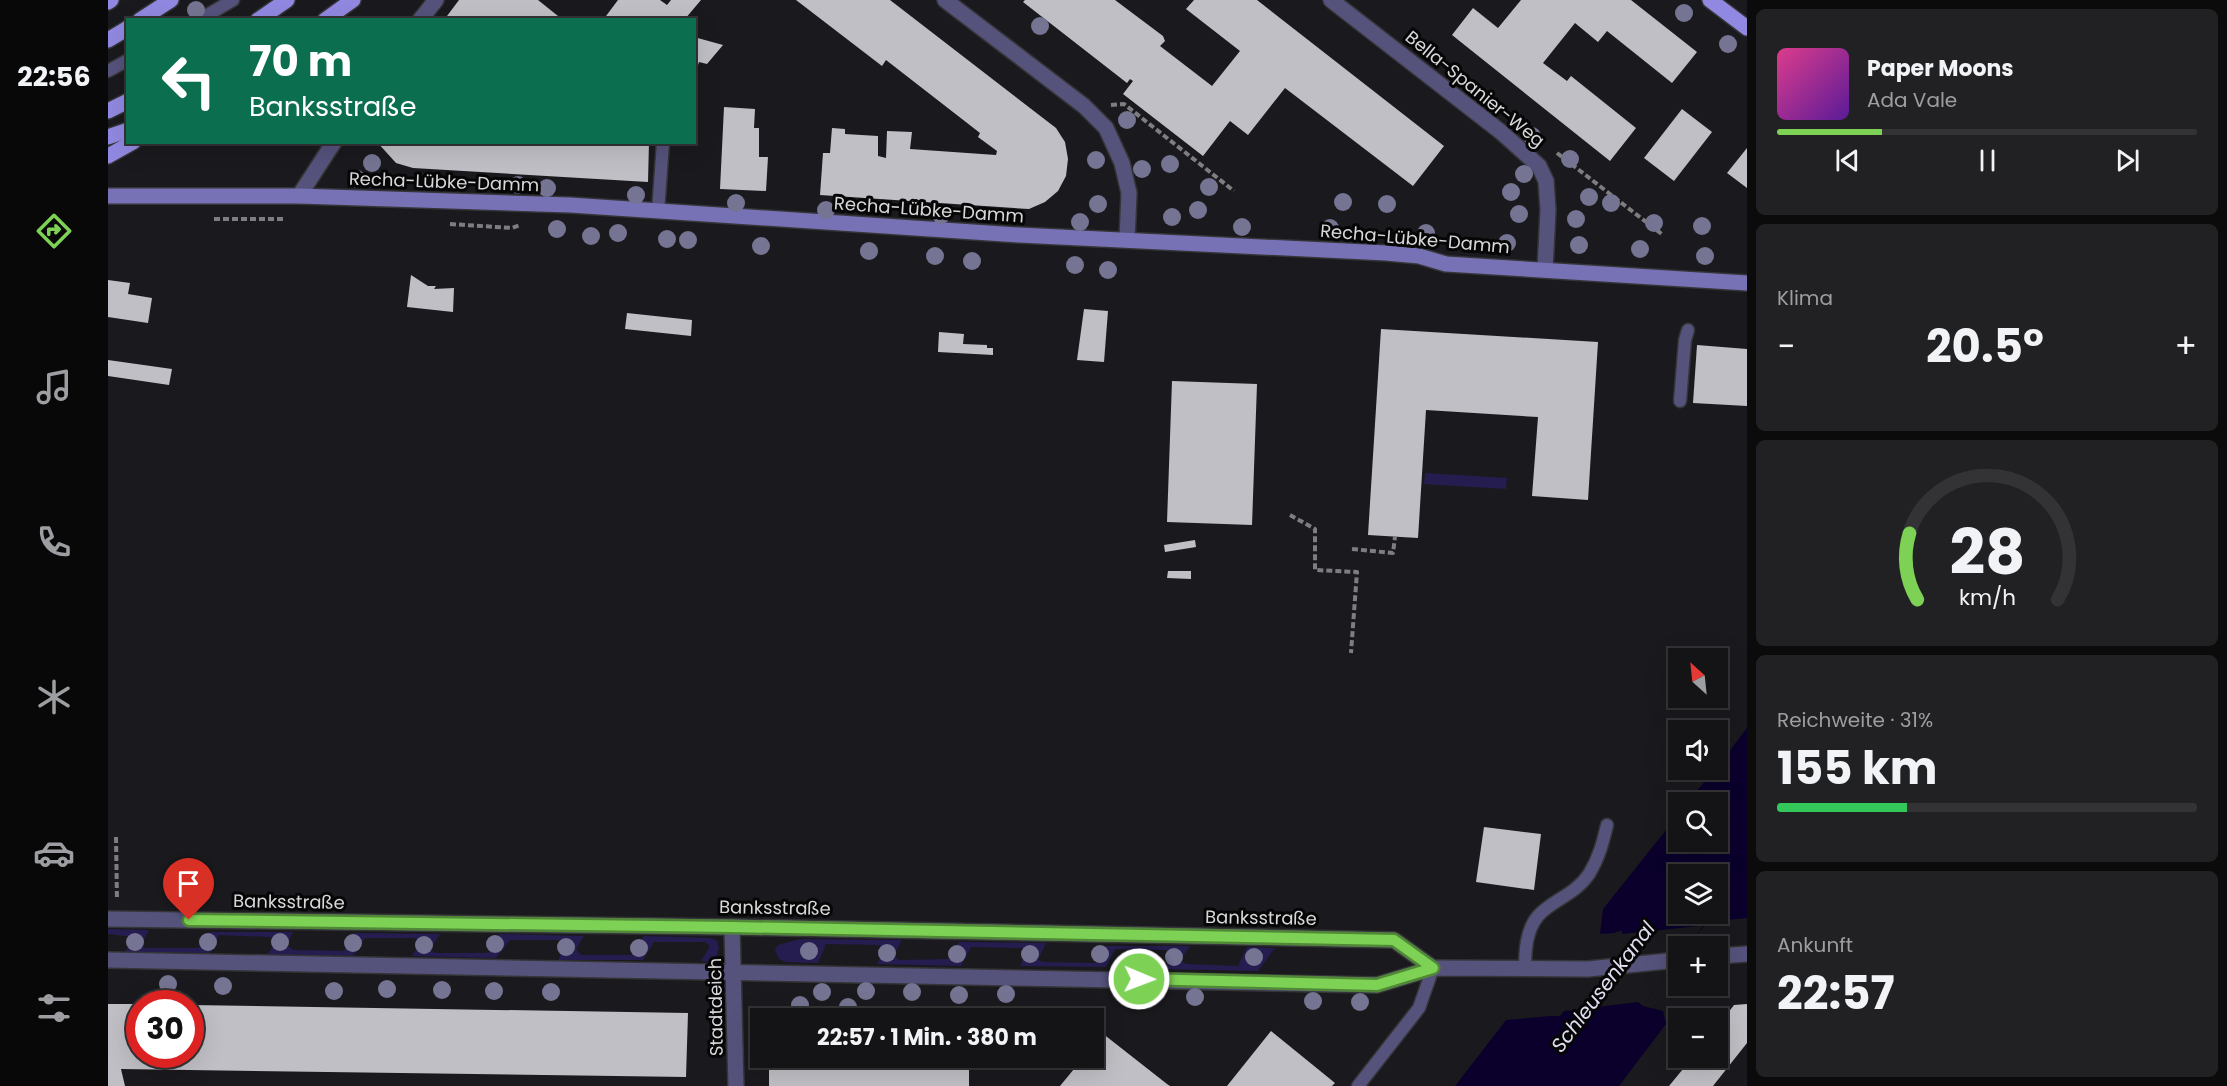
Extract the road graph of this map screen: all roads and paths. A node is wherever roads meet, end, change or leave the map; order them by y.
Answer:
1 (171, 0) edge
2 (233, 0) edge
3 (287, 0) edge
4 (353, 0) edge
5 (436, 0) edge
6 (945, 0) edge
7 (1331, 0) edge
8 (1710, 0) edge
9 (143, 18) edge
10 (202, 18) edge
11 (261, 18) edge
12 (328, 18) edge
13 (422, 18) edge
14 (1747, 28) edge
15 (126, 29) edge
16 (108, 40) edge
17 (126, 61) edge
18 (108, 72) edge
19 (126, 102) edge
20 (1084, 106) junction
21 (108, 111) edge
22 (126, 131) edge
23 (108, 137) edge
24 (129, 144) edge
25 (333, 144) edge
26 (663, 144) edge
27 (1526, 153) junction
28 (108, 156) edge
29 (1234, 190) dead end
30 (108, 196) edge
31 (299, 196) junction
32 (658, 212) junction
33 (1663, 235) dead end
34 (1126, 240) junction
35 (1545, 270) junction
36 (1747, 283) edge
37 (1688, 330) dead end
38 (1680, 401) dead end
39 (1290, 516) dead end
40 (1395, 537) dead end
41 (1352, 549) dead end
42 (1351, 653) dead end
43 (1607, 825) dead end
44 (116, 837) dead end
45 (113, 919) edge
46 (732, 927) junction
47 (1747, 954) edge
48 (1728, 955) edge
49 (108, 960) edge
50 (1668, 961) edge
51 (1433, 968) junction
52 (1525, 970) junction
53 (735, 971) junction
54 (736, 1086) edge
55 (1358, 1086) edge

1 - 9 main road
2 - 10 lane
3 - 11 main road
4 - 12 main road
5 - 13 street
6 - 20 street
7 - 27 street, Bella-Spanier-Weg
8 - 14 main road
15 - 16 main road
17 - 18 lane
19 - 21 main road
20 - 29 path
20 - 34 street
22 - 23 main road
24 - 28 main road
25 - 31 street
26 - 32 lane
27 - 33 path
27 - 35 street, Bella-Spanier-Weg
30 - 31 main road, Recha-Lübke-Damm
31 - 32 main road, Recha-Lübke-Damm
32 - 34 main road, Recha-Lübke-Damm
34 - 35 main road, Recha-Lübke-Damm
35 - 36 main road, Recha-Lübke-Damm
37 - 38 lane
39 - 42 path
40 - 41 path
43 - 52 lane
44 - 45 path
45 - 46 street, Banksstraße
46 - 51 street, Banksstraße
46 - 53 street, Stadtdeich
47 - 48 street
49 - 53 street
50 - 52 street
51 - 52 street
51 - 53 street
51 - 55 lane
53 - 54 street, Stadtdeich

